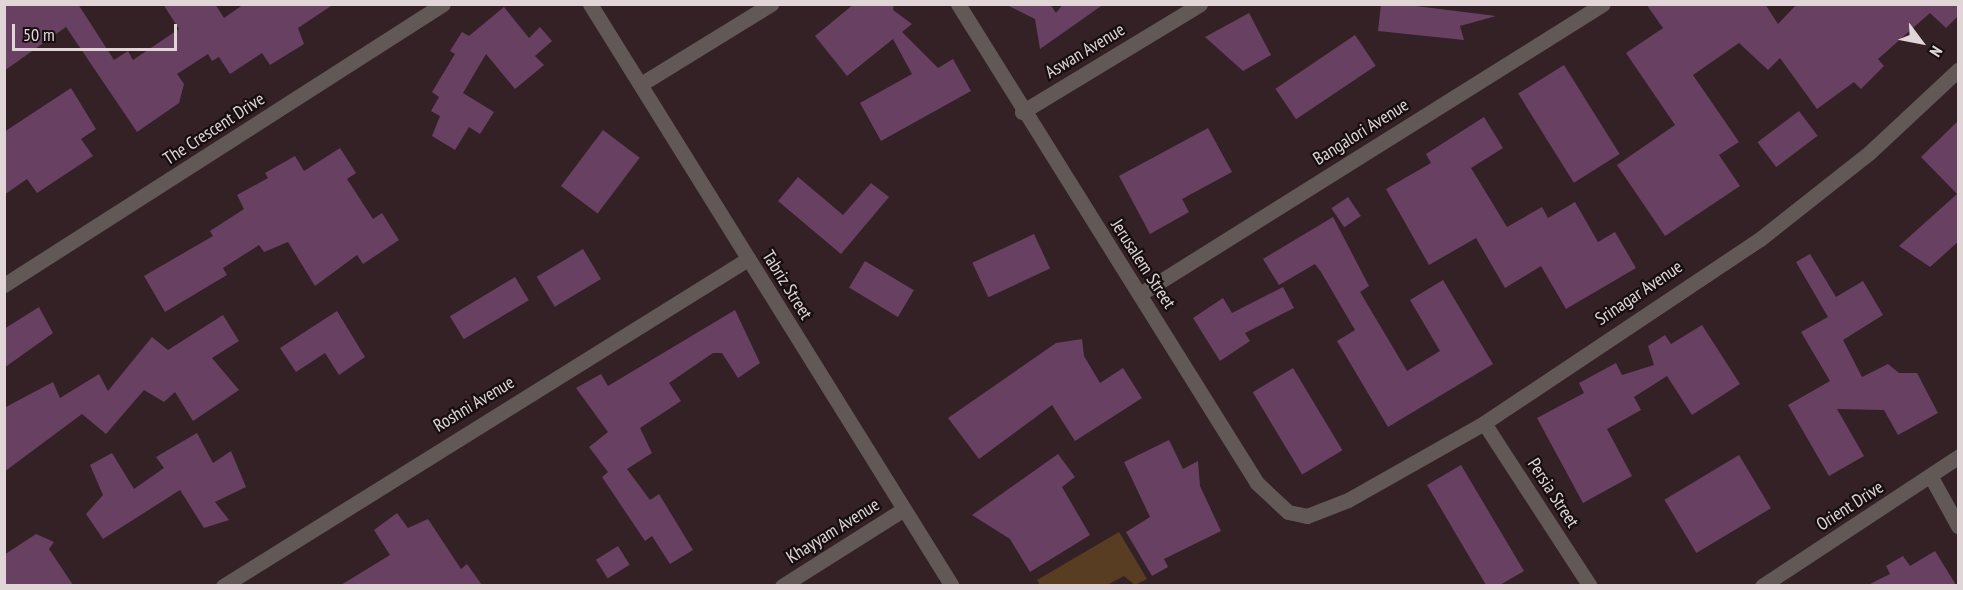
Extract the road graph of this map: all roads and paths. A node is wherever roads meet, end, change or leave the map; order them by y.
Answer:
1 (443, 4) edge
2 (590, 4) edge
3 (771, 4) edge
4 (958, 4) edge
5 (1200, 4) edge
6 (1603, 4) edge
7 (1959, 70) edge
8 (641, 84) junction
9 (1022, 112) junction
10 (748, 259) junction
11 (4, 285) edge
12 (1140, 294) junction
13 (1484, 423) junction
14 (1959, 457) edge
15 (1931, 477) junction
16 (904, 509) junction
17 (1318, 515) joint
18 (1959, 526) edge
19 (223, 585) edge
20 (782, 585) edge
21 (952, 585) edge
22 (1590, 585) edge
23 (1762, 585) edge

1 - 11 street, The Crescent Drive
2 - 8 street, Tabriz Street
3 - 8 street
4 - 9 street, Jerusalem Street
5 - 9 street, Aswan Avenue
6 - 12 street, Bangalori Avenue
7 - 13 street, Srinagar Avenue
8 - 10 street, Tabriz Street
9 - 12 street, Jerusalem Street
10 - 16 street, Tabriz Street
10 - 19 street, Roshni Avenue
12 - 17 street, Jerusalem Street
13 - 17 street, Srinagar Avenue
13 - 22 street, Persia Street
14 - 15 street, Orient Drive
15 - 18 street
15 - 23 street, Orient Drive
16 - 20 street, Khayyam Avenue
16 - 21 street, Tabriz Street

